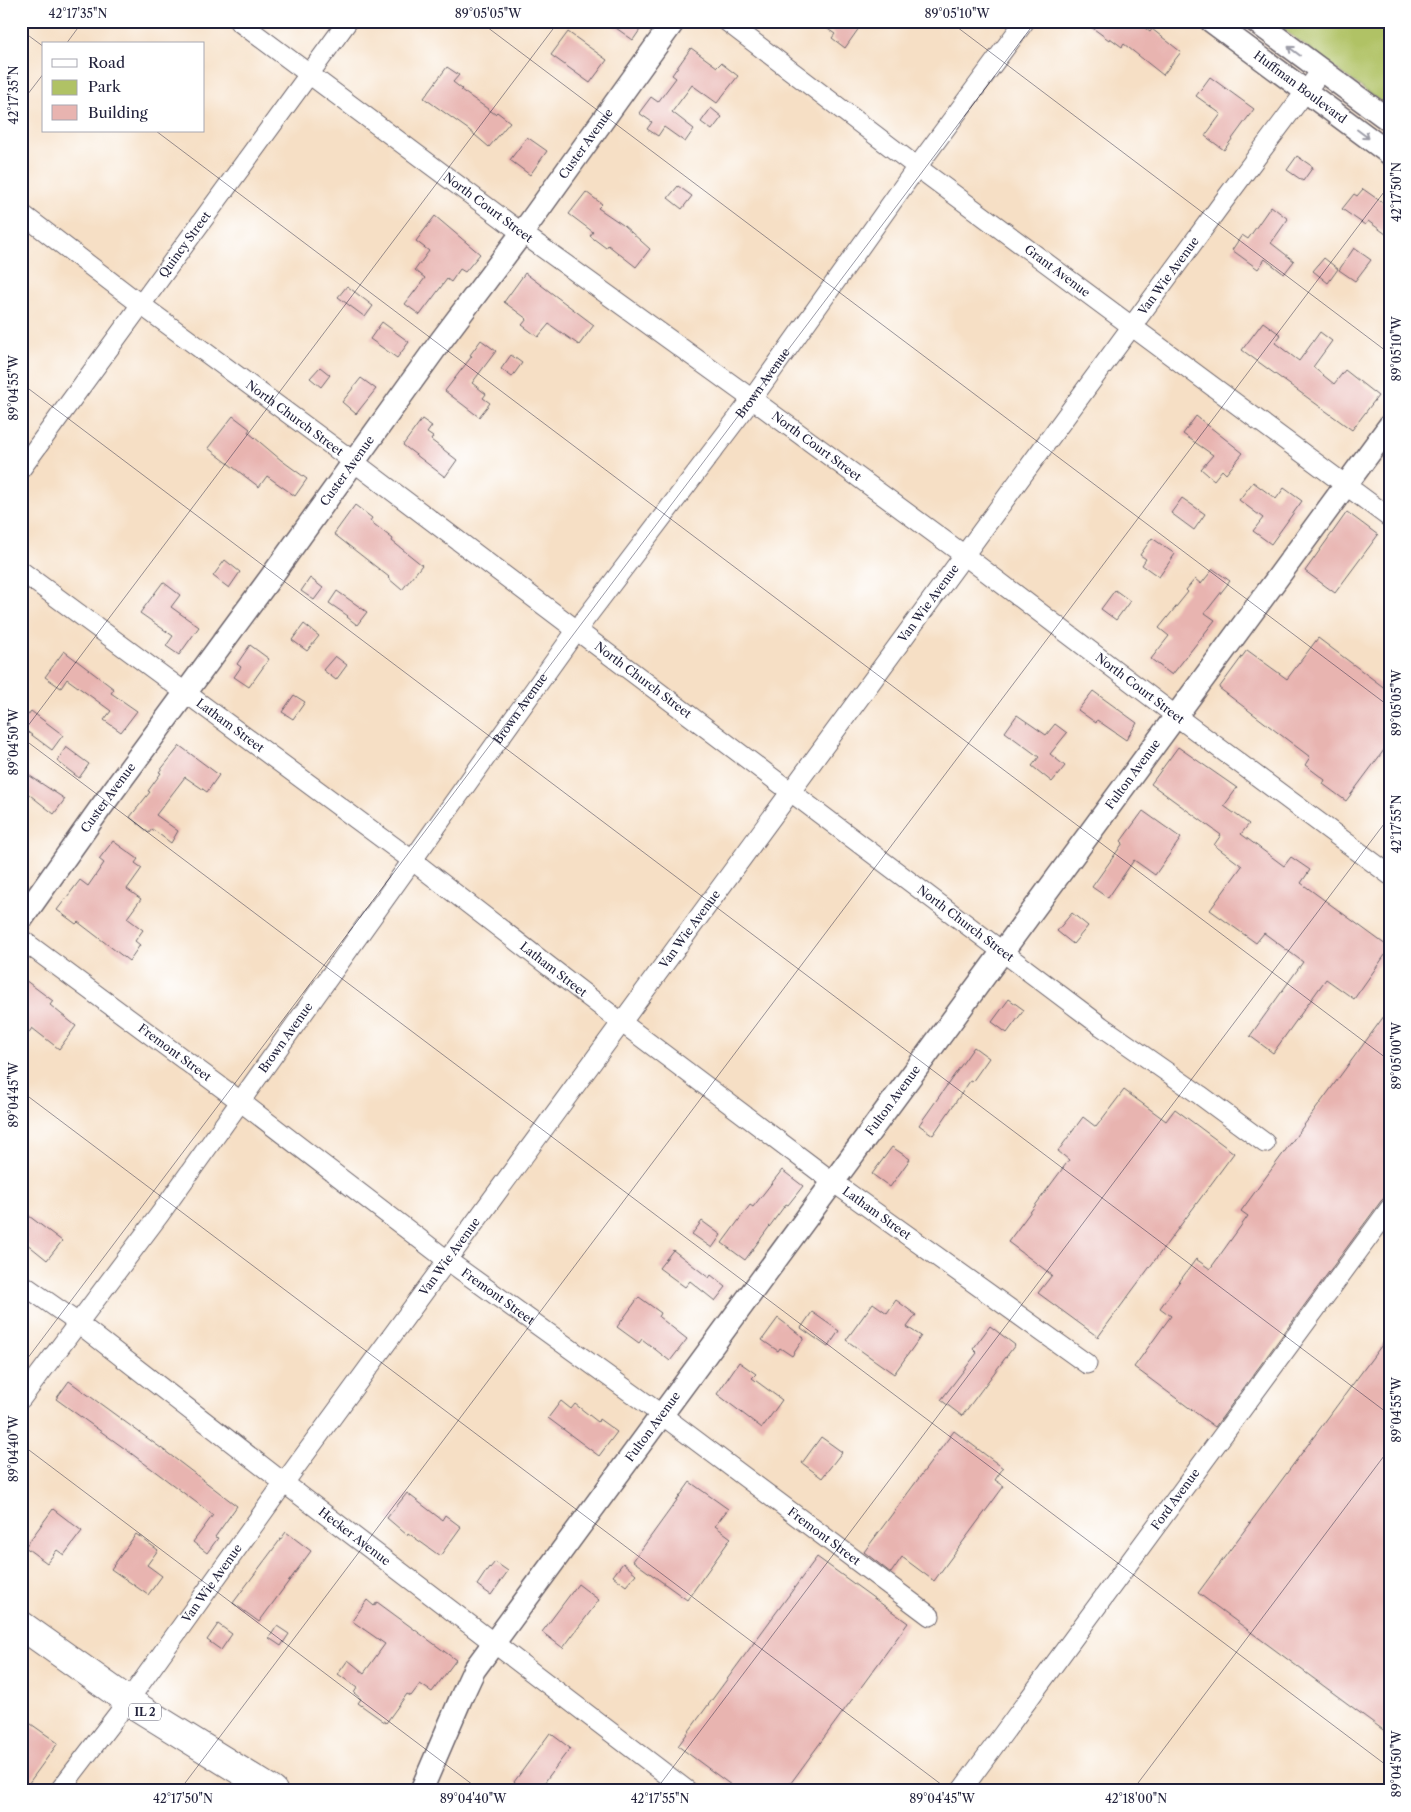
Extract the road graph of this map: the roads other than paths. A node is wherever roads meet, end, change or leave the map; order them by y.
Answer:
1 (238, 21) edge
2 (348, 21) edge
3 (674, 21) edge
4 (726, 21) edge
5 (1025, 21) edge
6 (1211, 21) edge
7 (1255, 21) edge
8 (1322, 71) junction
9 (308, 75) junction
10 (1306, 92) junction
11 (1390, 121) edge
12 (1390, 154) edge
13 (917, 167) junction
14 (21, 213) edge
15 (522, 233) junction
16 (140, 304) junction
17 (1132, 326) junction
18 (752, 399) junction
19 (1390, 425) edge
20 (354, 462) junction
21 (21, 469) edge
22 (1346, 485) junction
23 (1390, 518) edge
24 (964, 555) junction
25 (21, 571) edge
26 (576, 630) junction
27 (185, 694) junction
28 (1176, 716) junction
29 (790, 792) junction
30 (413, 861) junction
31 (1390, 875) edge
32 (21, 920) edge
33 (21, 939) edge
34 (1003, 952) junction
35 (621, 1022) junction
36 (240, 1101) junction
37 (1265, 1143) dead end
38 (833, 1182) junction
39 (1390, 1208) edge
40 (447, 1260) junction
41 (21, 1283) edge
42 (78, 1323) junction
43 (1088, 1364) dead end
44 (21, 1399) edge
45 (662, 1416) junction
46 (284, 1483) junction
47 (930, 1616) dead end
48 (21, 1625) edge
49 (494, 1644) junction
50 (128, 1701) junction
51 (59, 1791) edge
52 (273, 1791) edge
53 (421, 1791) edge
54 (688, 1791) edge
55 (961, 1791) edge

1 - 9 street, North Court Street
2 - 9 street, Quincy Street
3 - 15 street, Custer Avenue
4 - 13 street, Grant Avenue
5 - 13 street, Brown Avenue
6 - 10 street, Huffman Boulevard
8 -> 7 street
8 - 10 street, Van Wie Avenue
8 - 11 street
9 - 15 street, North Court Street
9 - 16 street, Quincy Street
10 -> 12 street, Huffman Boulevard
10 - 17 street, Van Wie Avenue
13 - 17 street, Grant Avenue
13 - 18 street, Brown Avenue
14 - 16 street, North Church Street
15 - 18 street, North Court Street
15 - 20 street, Custer Avenue
16 - 20 street, North Church Street
16 - 21 street, Quincy Street
17 - 22 street, Grant Avenue
17 - 24 street, Van Wie Avenue
18 - 24 street, North Court Street
18 - 26 street, Brown Avenue
19 - 22 street, Fulton Avenue
20 - 26 street, North Church Street
20 - 27 street, Custer Avenue
22 - 23 street, Grant Avenue
22 - 28 street, Fulton Avenue
24 - 28 street, North Court Street
24 - 29 street, Van Wie Avenue
25 - 27 street, Latham Street
26 - 29 street, North Church Street
26 - 30 street, Brown Avenue
27 - 30 street, Latham Street
27 - 32 street, Custer Avenue
28 - 31 street, North Court Street
28 - 34 street, Fulton Avenue
29 - 34 street, North Church Street
29 - 35 street, Van Wie Avenue
30 - 35 street, Latham Street
30 - 36 street, Brown Avenue
33 - 36 street, Fremont Street
34 - 37 street, North Church Street
34 - 38 street, Fulton Avenue
35 - 38 street, Latham Street
35 - 40 street, Van Wie Avenue
36 - 40 street, Fremont Street
36 - 42 street, Brown Avenue
38 - 43 street, Latham Street
38 - 45 street, Fulton Avenue
39 - 55 street, Ford Avenue
40 - 45 street, Fremont Street
40 - 46 street, Van Wie Avenue
41 - 42 street, Hecker Avenue
42 - 44 street, Brown Avenue
42 - 46 street, Hecker Avenue
45 - 47 street, Fremont Street
45 - 49 street, Fulton Avenue
46 - 49 street, Hecker Avenue
46 - 50 street, Van Wie Avenue
48 - 50 main road, IL 2
49 - 53 street, Fulton Avenue
49 - 54 street, Hecker Avenue
50 - 51 street, Van Wie Avenue
50 - 52 main road, IL 2

